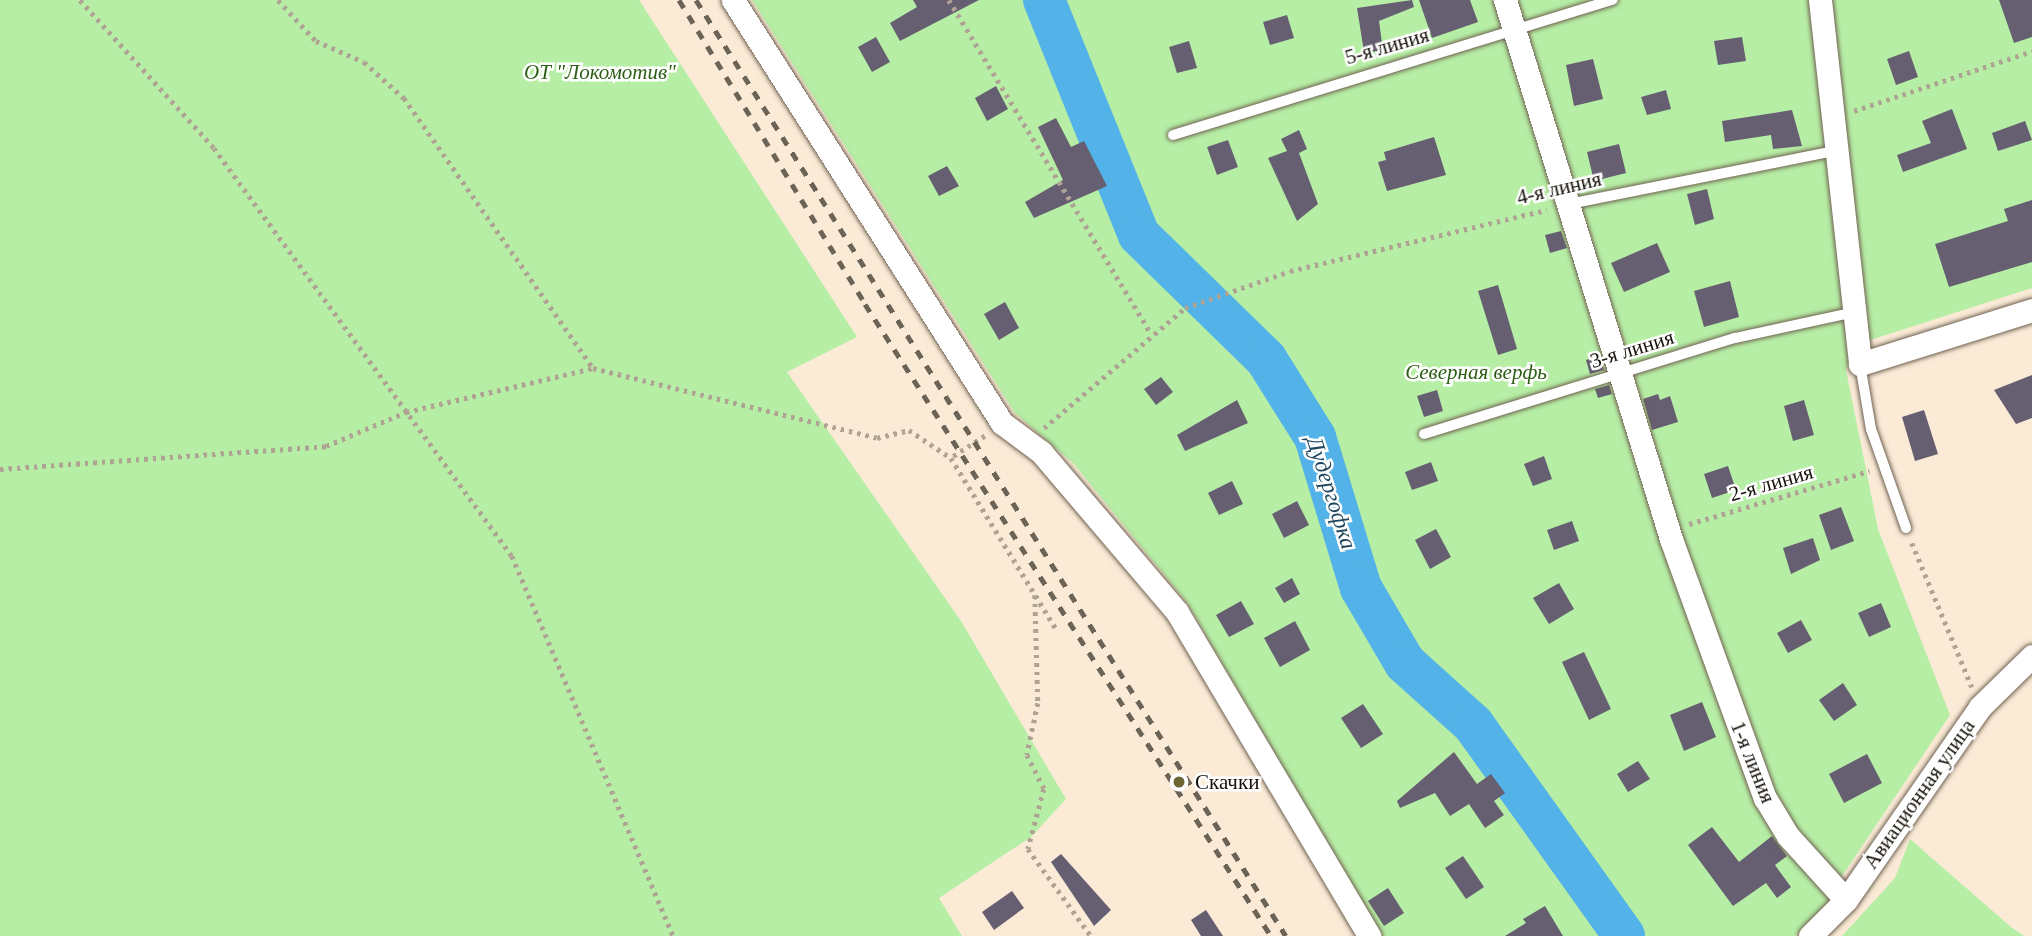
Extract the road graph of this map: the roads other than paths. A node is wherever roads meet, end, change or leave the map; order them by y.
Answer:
1 (733, 0) edge
2 (1505, 0) edge
3 (1613, 0) edge
4 (1820, 0) edge
5 (1515, 30) junction
6 (1173, 135) dead end
7 (1839, 150) junction
8 (1569, 204) junction
9 (2032, 310) edge
10 (1855, 312) junction
11 (1860, 364) junction
12 (1620, 372) junction
13 (1424, 434) dead end
14 (1906, 528) road end
15 (2032, 656) edge
16 (1846, 900) junction
17 (1369, 936) edge
18 (1810, 936) edge

1 - 17 street
2 - 5 street, 1-я линия
3 - 5 lane, 5-я линия
4 - 7 street
5 - 6 lane, 5-я линия
5 - 8 street, 1-я линия
7 - 8 lane, 4-я линия
7 - 10 street
8 - 12 street, 1-я линия
9 - 11 street
10 - 11 street
10 - 12 lane, 3-я линия
11 - 14 lane
12 - 13 lane, 3-я линия
12 - 16 street, 1-я линия
15 - 16 street, Авиационная улица
16 - 18 street, Авиационная улица

